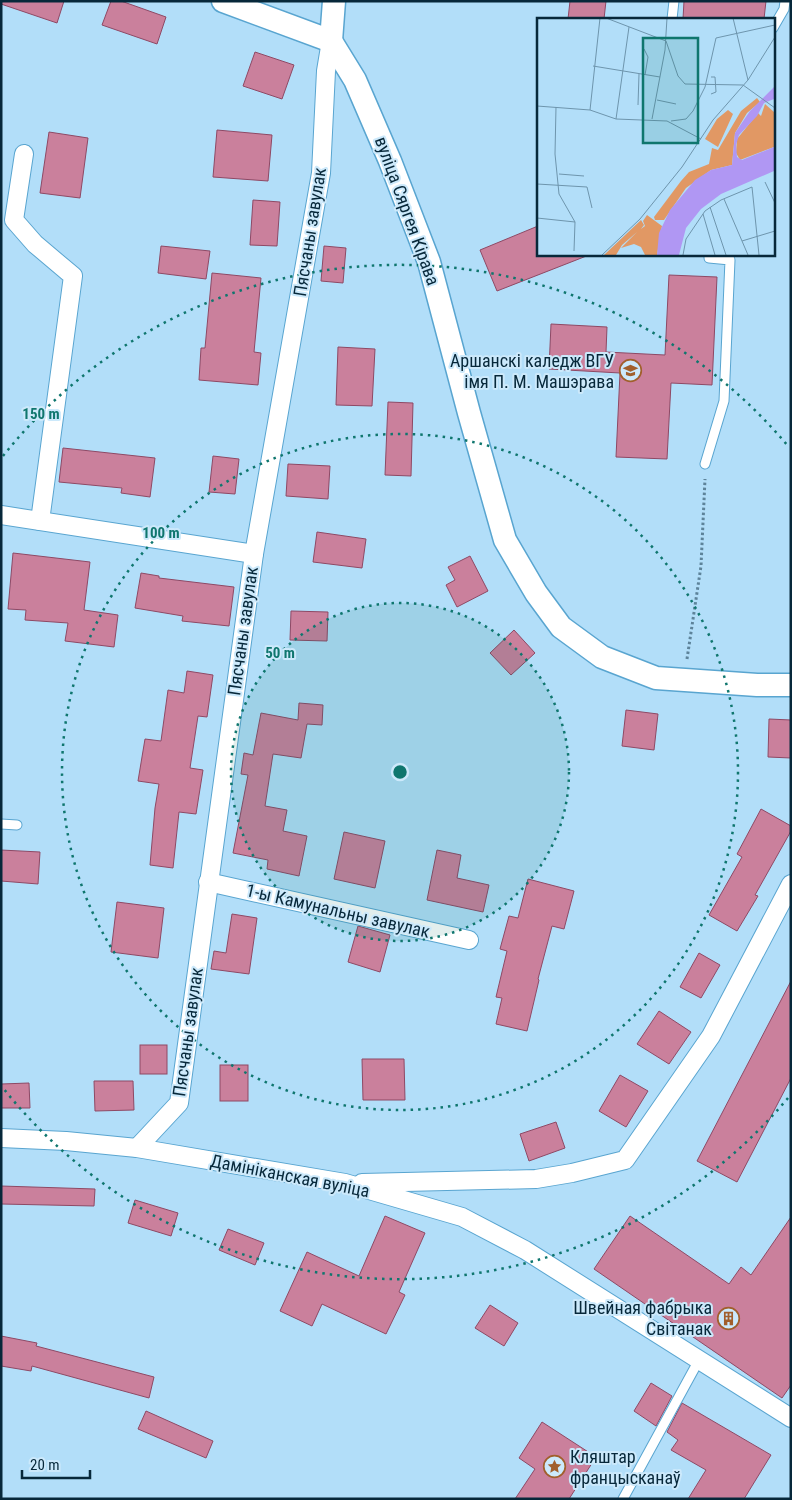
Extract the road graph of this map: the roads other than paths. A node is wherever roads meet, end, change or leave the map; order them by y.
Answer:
1 (224, 1) edge
2 (334, 1) edge
3 (674, 1) edge
4 (785, 1) edge
5 (672, 18) edge
6 (774, 26) edge
7 (331, 41) junction
8 (24, 154) dead end
9 (709, 255) edge
10 (705, 464) road end
11 (1, 515) edge
12 (40, 522) junction
13 (254, 554) junction
14 (791, 686) edge
15 (1, 824) edge
16 (16, 825) dead end
17 (208, 882) junction
18 (791, 884) edge
19 (469, 940) dead end
20 (1, 1138) edge
21 (137, 1148) junction
22 (345, 1183) junction
23 (698, 1360) junction
24 (791, 1418) edge
25 (623, 1499) edge

1 - 7 street
2 - 7 street
3 - 5 lane
4 - 6 lane
7 - 13 street, Пясчаны завулак
7 - 14 street, вуліца Сяргея Кірава
8 - 12 street
9 - 10 lane
11 - 12 street
12 - 13 street
13 - 17 street, Пясчаны завулак
15 - 16 lane
17 - 19 street, 1-ы Камунальны завулак
17 - 21 street, Пясчаны завулак
18 - 22 street
20 - 21 street, Дамініканская вуліца
21 - 22 street, Дамініканская вуліца
22 - 23 street, Дамініканская вуліца
23 - 24 street, Дамініканская вуліца
23 - 25 lane

